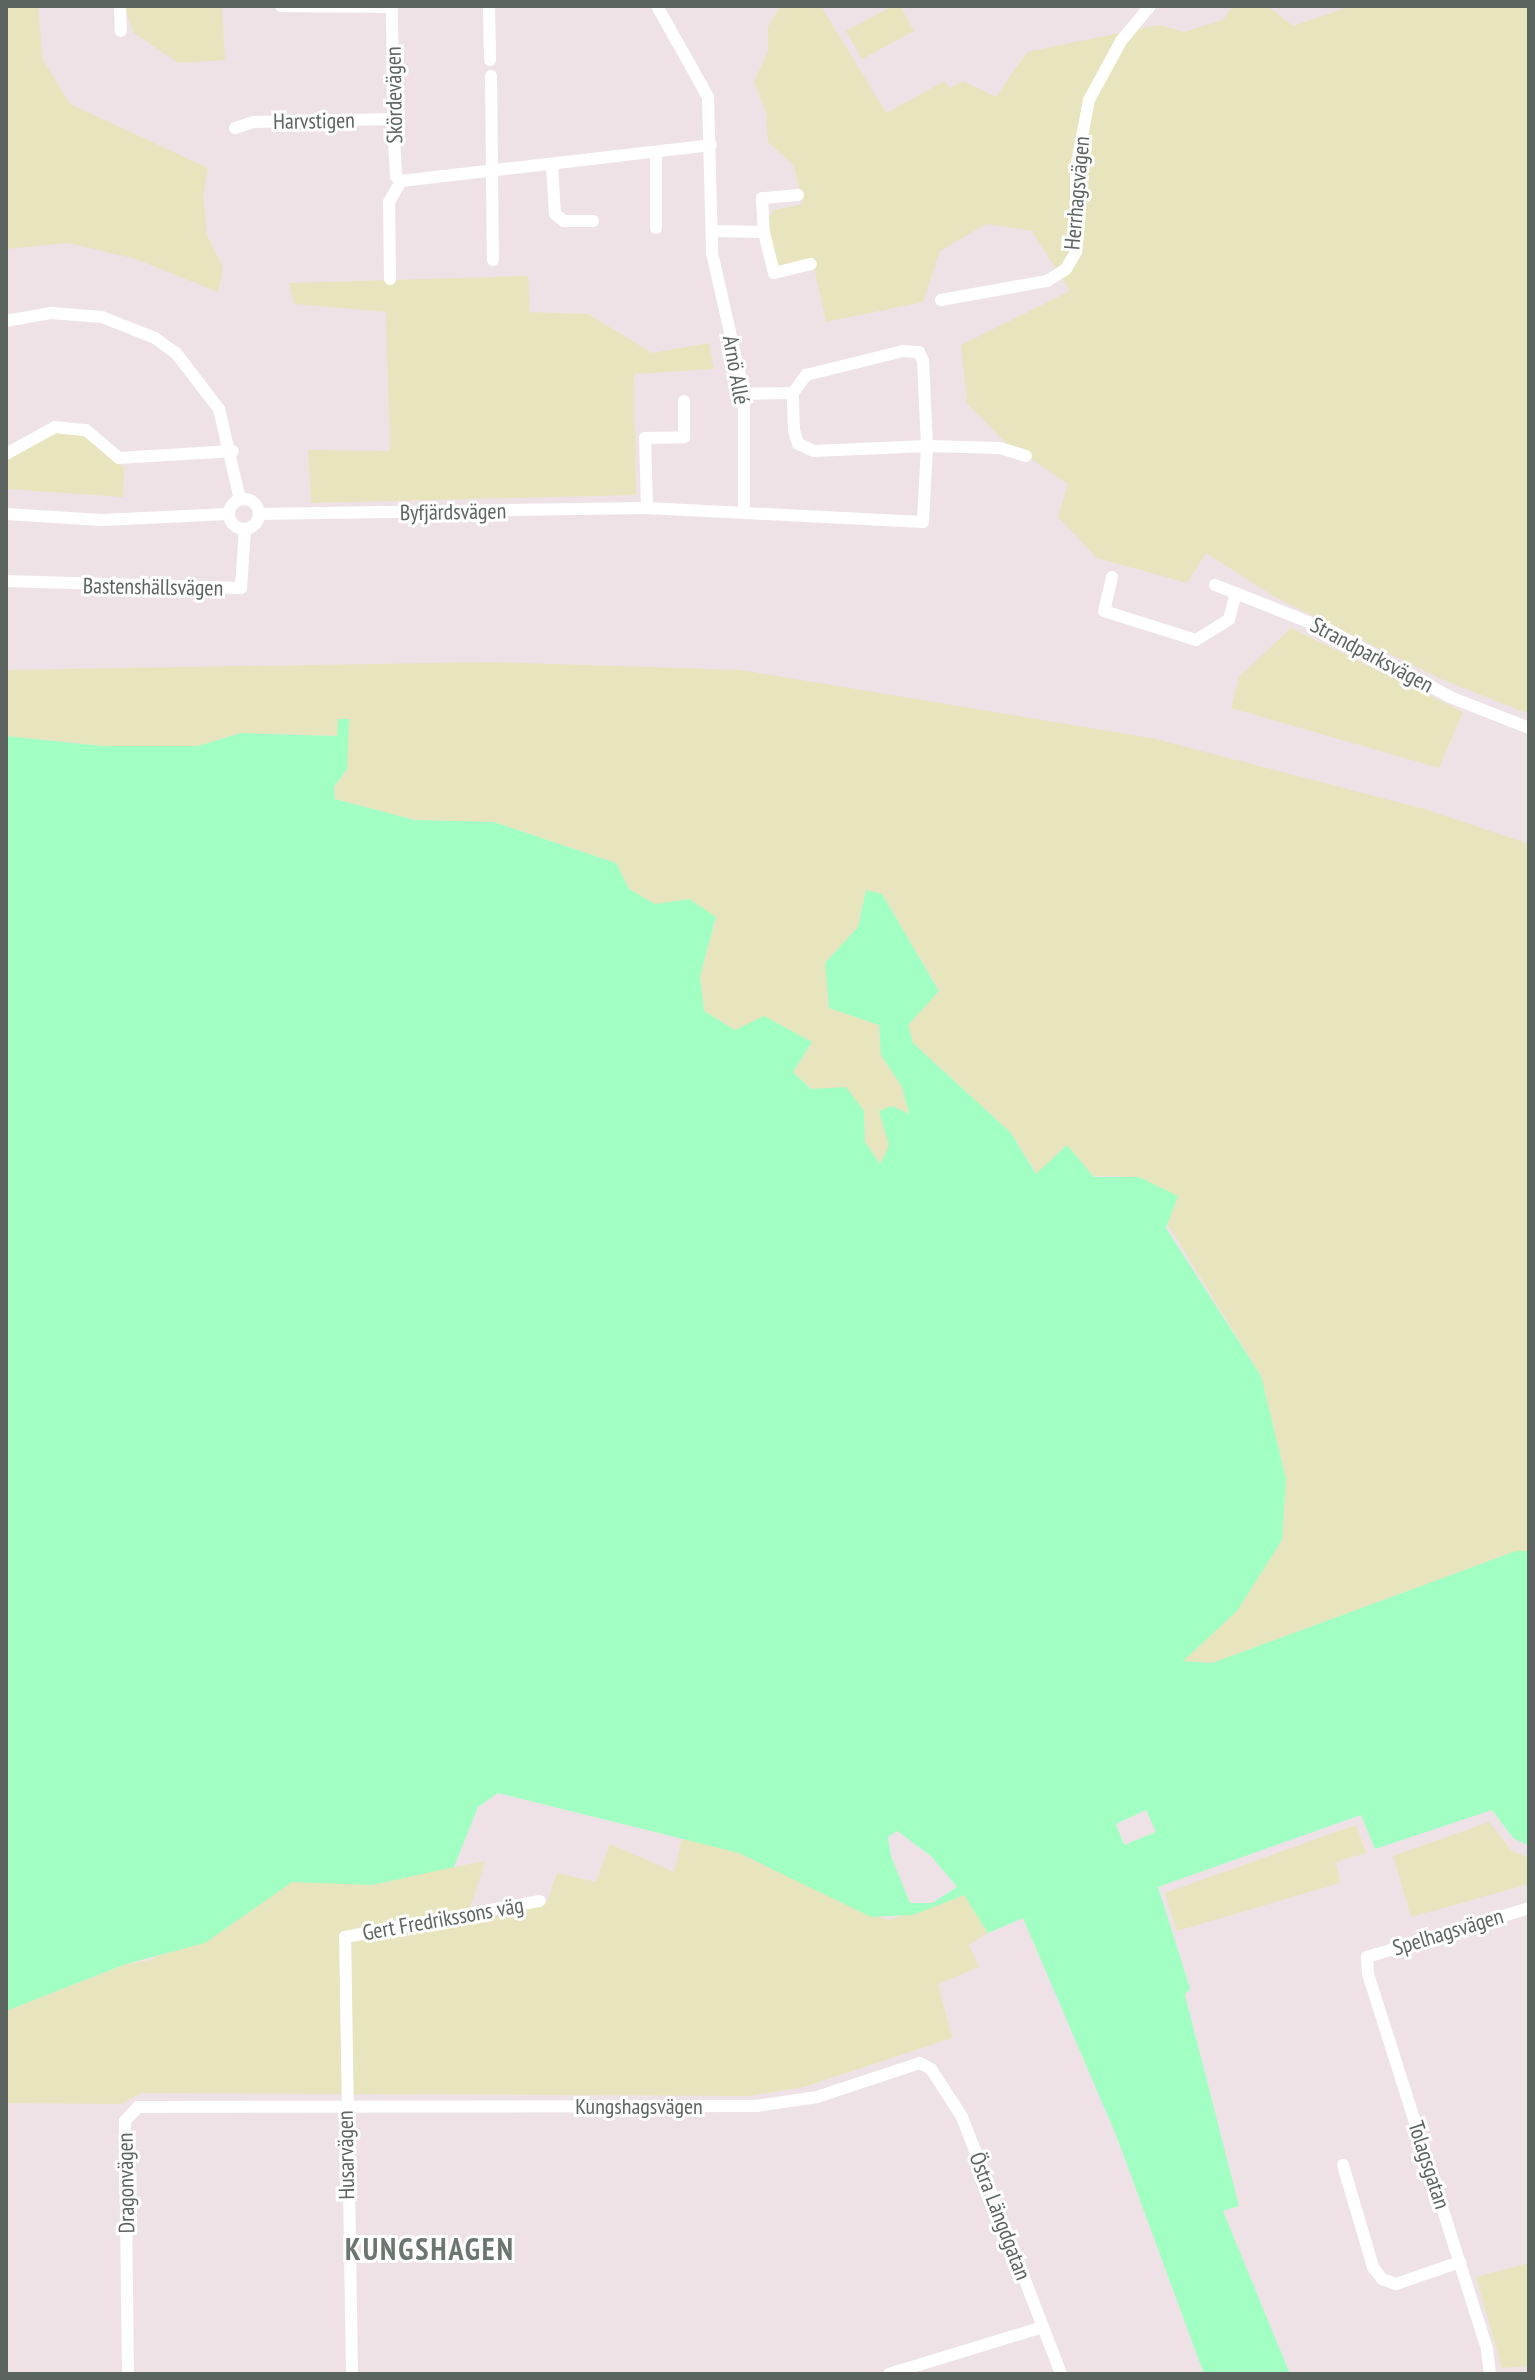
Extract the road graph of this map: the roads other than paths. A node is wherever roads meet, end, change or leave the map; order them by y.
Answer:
1 (120, 6) edge
2 (281, 6) edge
3 (392, 6) edge
4 (489, 6) edge
5 (657, 6) edge
6 (1150, 6) edge
7 (326, 7) edge
8 (121, 31) dead end
9 (490, 60) dead end
10 (491, 76) dead end
11 (393, 119) junction
12 (235, 128) dead end
13 (711, 145) junction
14 (656, 153) junction
15 (552, 165) junction
16 (492, 172) junction
17 (401, 181) junction
18 (798, 195) dead end
19 (593, 221) dead end
20 (656, 228) dead end
21 (712, 231) junction
22 (764, 232) junction
23 (493, 260) dead end
24 (811, 264) dead end
25 (390, 279) dead end
26 (941, 300) dead end
27 (6, 321) edge
28 (793, 393) junction
29 (744, 394) junction
30 (684, 401) dead end
31 (927, 446) junction
32 (233, 451) junction
33 (6, 454) edge
34 (1026, 456) dead end
35 (240, 499) junction
36 (6, 506) edge
37 (647, 508) junction
38 (744, 511) junction
39 (6, 514) edge
40 (228, 514) junction
41 (259, 514) junction
42 (121, 517) junction
43 (245, 529) junction
44 (1112, 577) dead end
45 (6, 581) edge
46 (1215, 585) dead end
47 (1236, 593) junction
48 (1529, 728) edge
49 (540, 1901) dead end
50 (1529, 1908) edge
51 (345, 1937) joint
52 (1367, 1957) joint
53 (927, 2064) joint
54 (345, 2105) junction
55 (1343, 2165) dead end
56 (1460, 2262) junction
57 (1043, 2327) junction
58 (128, 2374) edge
59 (351, 2374) edge
60 (889, 2374) edge
61 (1061, 2374) edge
62 (1490, 2374) edge

1 - 8 street
2 - 7 street
3 - 7 street
3 - 11 street, Skördevägen
4 - 9 street
5 - 13 street, Arnö Allé
6 - 26 street, Herrhagsvägen
10 - 16 street
11 - 12 street, Harvstigen
11 - 17 street, Skördevägen
13 - 14 street
13 - 21 street, Arnö Allé
14 - 15 street
14 - 20 street
15 - 16 street
15 - 19 street
16 - 17 street
16 - 23 street
17 - 25 street, Skördevägen
18 - 22 street
21 - 22 street
21 - 29 street, Arnö Allé
22 - 24 street
27 - 32 street
28 - 29 street
28 - 31 street
28 - 31 street
29 - 38 street, Arnö Allé
30 - 37 street
31 - 34 street
31 - 38 street, Byfjärdsvägen
32 - 33 street
32 - 35 street
35 - 40 street
35 - 41 street
36 - 42 street
37 - 38 street, Byfjärdsvägen
37 - 41 street, Byfjärdsvägen
39 - 42 street
40 - 42 street
40 - 43 street
41 - 43 street
43 - 45 street, Bastenshällsvägen
44 - 47 street
46 - 47 street, Strandparksvägen
47 - 48 street, Strandparksvägen
49 - 51 street, Gert Fredrikssons väg
50 - 52 street, Spelhagsvägen
51 - 54 street, Husarvägen
52 - 56 street, Tolagsgatan
53 - 54 street, Kungshagsvägen
53 - 57 street, Östra Längdgatan
54 - 58 street, Dragonvägen
54 - 59 street, Husarvägen
55 - 56 street
56 - 62 street, Tolagsgatan
57 - 60 street
57 - 61 street, Östra Längdgatan

